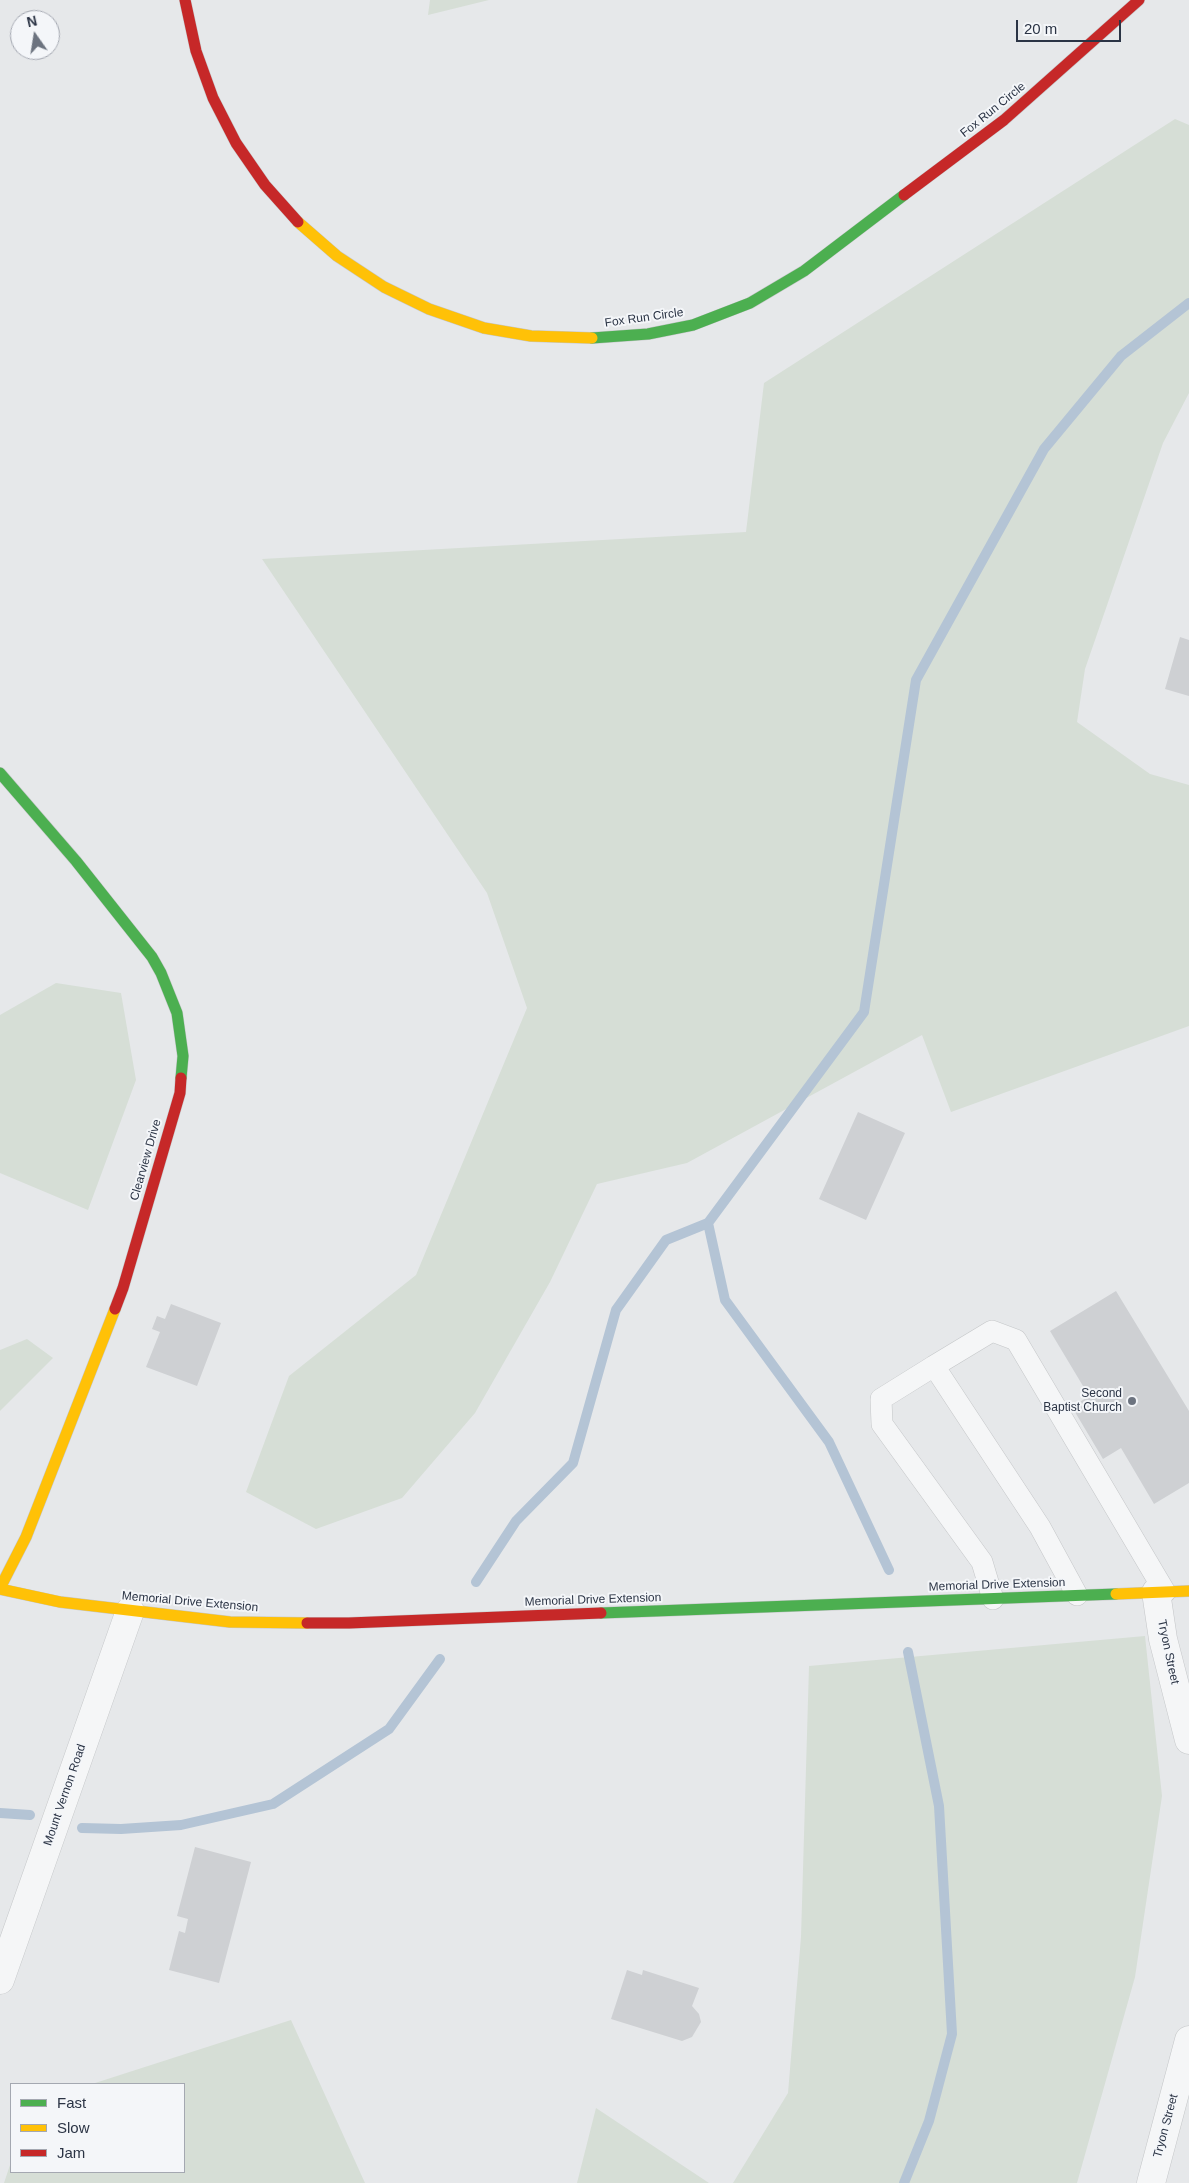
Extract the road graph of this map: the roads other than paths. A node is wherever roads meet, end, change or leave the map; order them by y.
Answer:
1 (185, 0) edge
2 (1139, 0) edge
3 (0, 773) edge
4 (934, 1366) junction
5 (0, 1589) edge
6 (1189, 1591) edge
7 (1161, 1592) junction
8 (1077, 1595) junction
9 (994, 1599) junction
10 (130, 1611) junction
11 (1189, 1740) edge
12 (0, 1980) edge
13 (1189, 2040) edge
14 (1151, 2183) edge

1 - 2 street, Fox Run Circle
3 - 5 street, Clearview Drive
4 - 7 lane
4 - 8 lane
4 - 9 lane
5 - 10 street, Memorial Drive Extension
6 - 7 street, Memorial Drive Extension
7 - 8 street, Memorial Drive Extension
7 - 11 street, Tryon Street
8 - 9 street, Memorial Drive Extension
9 - 10 street, Memorial Drive Extension
10 - 12 street, Mount Vernon Road
13 - 14 street, Tryon Street

